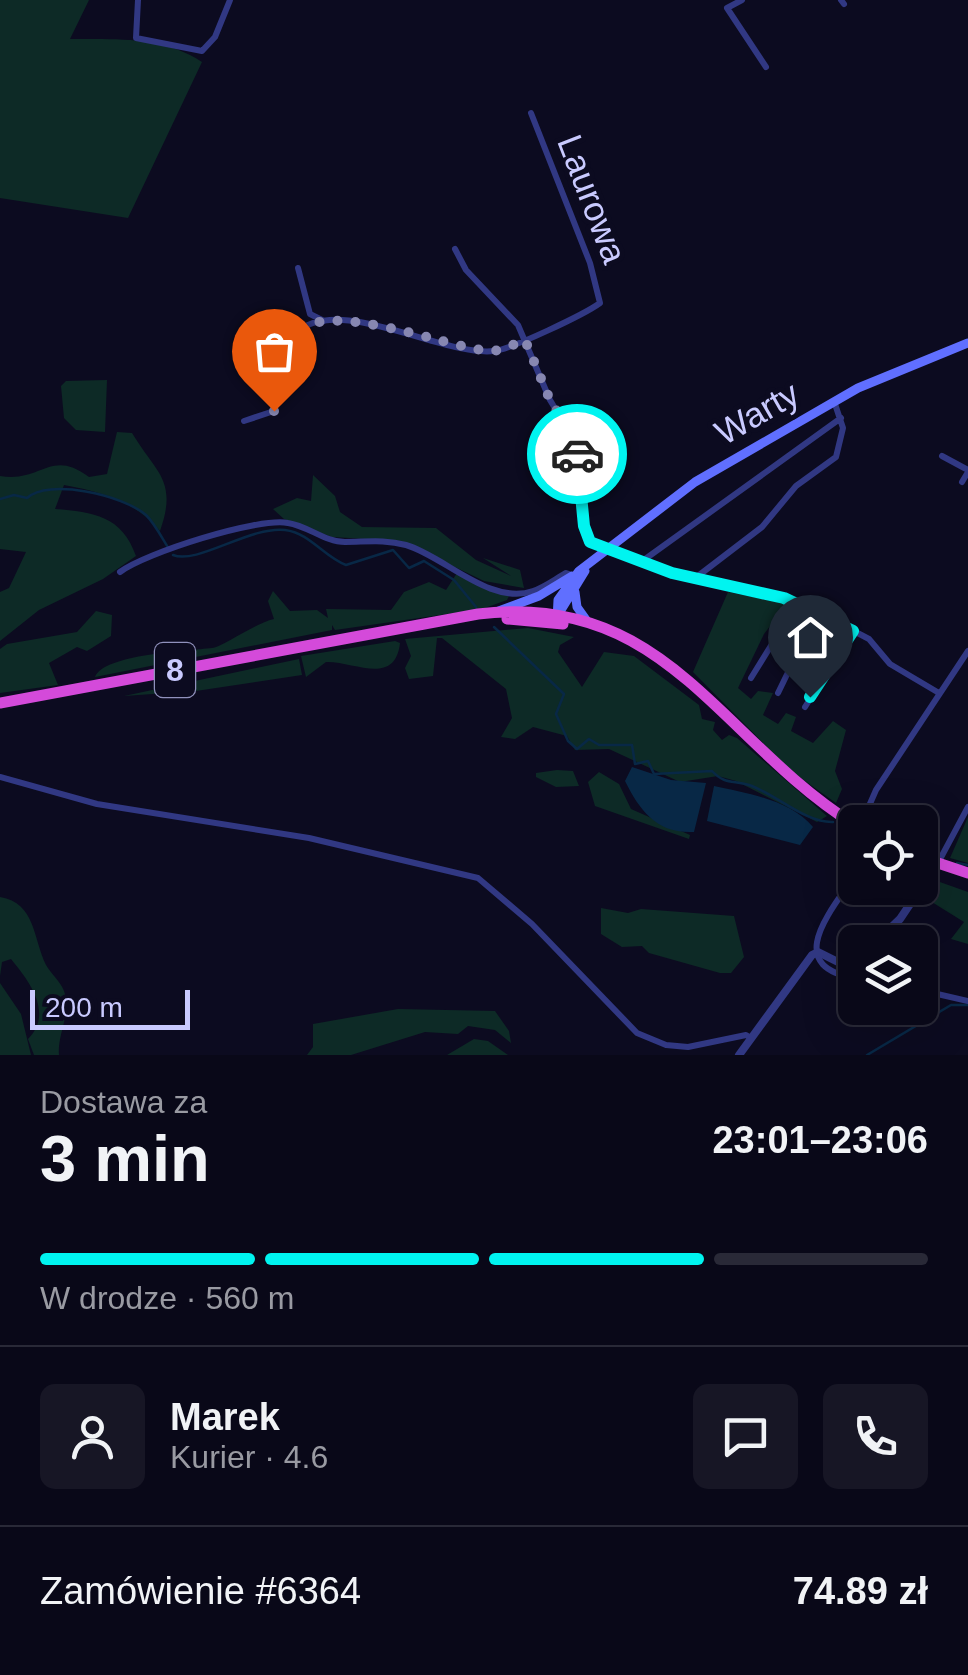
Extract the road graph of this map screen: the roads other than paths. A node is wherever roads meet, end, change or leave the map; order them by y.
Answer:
1 (138, 0) edge
2 (230, 0) edge
3 (742, 0) edge
4 (766, 68) dead end
5 (531, 113) dead end
6 (456, 249) dead end
7 (298, 268) dead end
8 (327, 321) junction
9 (525, 340) junction
10 (968, 342) edge
11 (834, 400) junction
12 (841, 418) junction
13 (244, 421) dead end
14 (942, 456) dead end
15 (967, 470) edge
16 (962, 482) dead end
17 (608, 550) junction
18 (592, 562) junction
19 (640, 562) junction
20 (120, 572) dead end
21 (575, 574) junction
22 (694, 579) junction
23 (575, 591) junction
24 (798, 602) junction
25 (496, 612) junction
26 (826, 616) junction
27 (478, 617) junction
28 (558, 619) junction
29 (587, 621) junction
30 (853, 631) junction
31 (968, 651) edge
32 (660, 658) junction
33 (751, 678) dead end
34 (778, 693) dead end
35 (938, 694) junction
36 (0, 702) edge
37 (805, 707) dead end
38 (0, 777) edge
39 (869, 805) edge
40 (968, 807) edge
41 (838, 813) edge
42 (938, 864) joint
43 (968, 873) edge
44 (838, 900) edge
45 (910, 905) edge
46 (894, 925) edge
47 (818, 952) junction
48 (838, 962) edge
49 (838, 974) edge
50 (938, 994) edge
51 (968, 1001) edge
52 (751, 1038) junction
53 (739, 1055) edge

1 - 2 street
3 - 4 street
5 - 9 street, Laurowa
6 - 9 street
7 - 8 street
8 - 9 street
8 - 13 street
9 - 17 street
10 - 11 main road, Warty
11 - 12 street
11 - 17 main road, Warty
12 - 19 street
12 - 22 street
14 - 15 street
15 - 16 street
17 - 18 main road, Warty
17 - 19 street
18 - 21 main road, Warty
18 - 23 main road, Warty
19 - 22 street
20 - 21 street
21 - 25 main road
21 - 28 main road, Warty
22 - 24 street
23 - 28 main road, Warty
23 - 29 main road
24 - 26 street
24 - 33 street
25 - 27 highway, 8
25 - 28 highway, 8
26 - 30 street
26 - 34 street
27 - 28 highway, 8
27 - 36 highway, 8
28 - 29 highway, 8
28 - 32 highway, 8
29 - 32 highway, 8
30 - 35 street
30 - 37 street
31 - 35 street
32 - 41 highway, 8
35 - 39 street
38 - 52 street
40 - 42 street
42 - 43 highway
44 - 47 street
45 - 46 street
47 - 48 street
47 - 49 street
47 - 52 street
50 - 51 street
52 - 53 street

